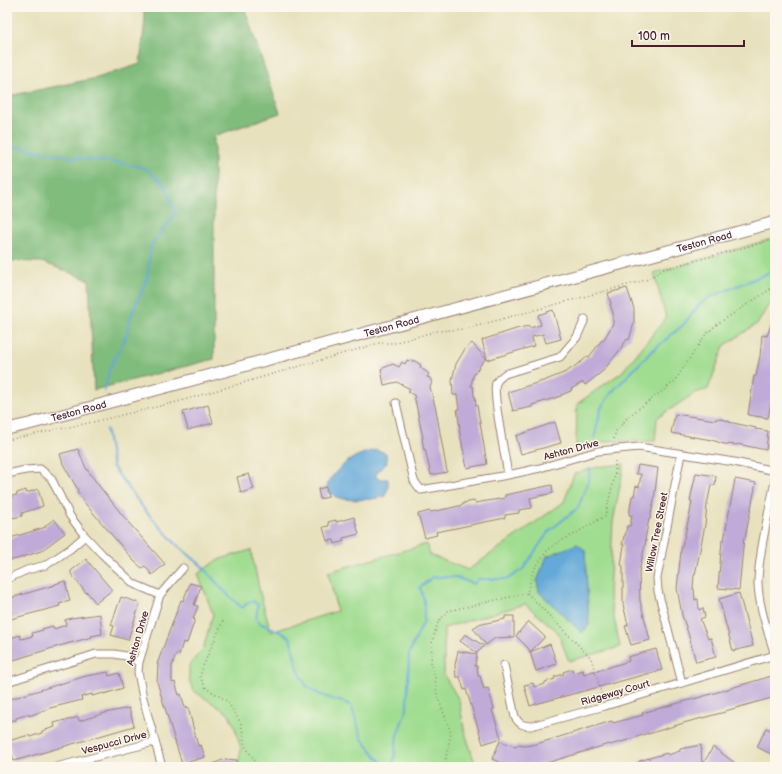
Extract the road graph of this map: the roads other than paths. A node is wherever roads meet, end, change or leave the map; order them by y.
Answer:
1 (775, 222) edge
2 (585, 319) dead end
3 (396, 403) dead end
4 (7, 429) edge
5 (681, 454) junction
6 (775, 471) edge
7 (12, 473) dead end
8 (508, 475) junction
9 (775, 481) edge
10 (85, 536) junction
11 (183, 568) dead end
12 (7, 579) edge
13 (160, 596) junction
14 (775, 655) edge
15 (139, 662) junction
16 (504, 665) dead end
17 (7, 682) edge
18 (682, 683) junction
19 (154, 742) junction
20 (56, 767) edge
21 (162, 767) edge

1 - 4 main road, Teston Road
2 - 8 street
3 - 8 street, Ashton Drive
5 - 6 street, Ashton Drive
5 - 8 street, Ashton Drive
5 - 18 street, Willow Tree Street
7 - 10 street
9 - 14 street
10 - 12 street
10 - 13 street
11 - 13 street, Ashton Drive
13 - 15 street, Ashton Drive
14 - 18 street, Ridgeway Court
15 - 17 street
15 - 19 street, Ashton Drive
16 - 18 street, Ridgeway Court
19 - 20 street, Vespucci Drive
19 - 21 street, Ashton Drive

